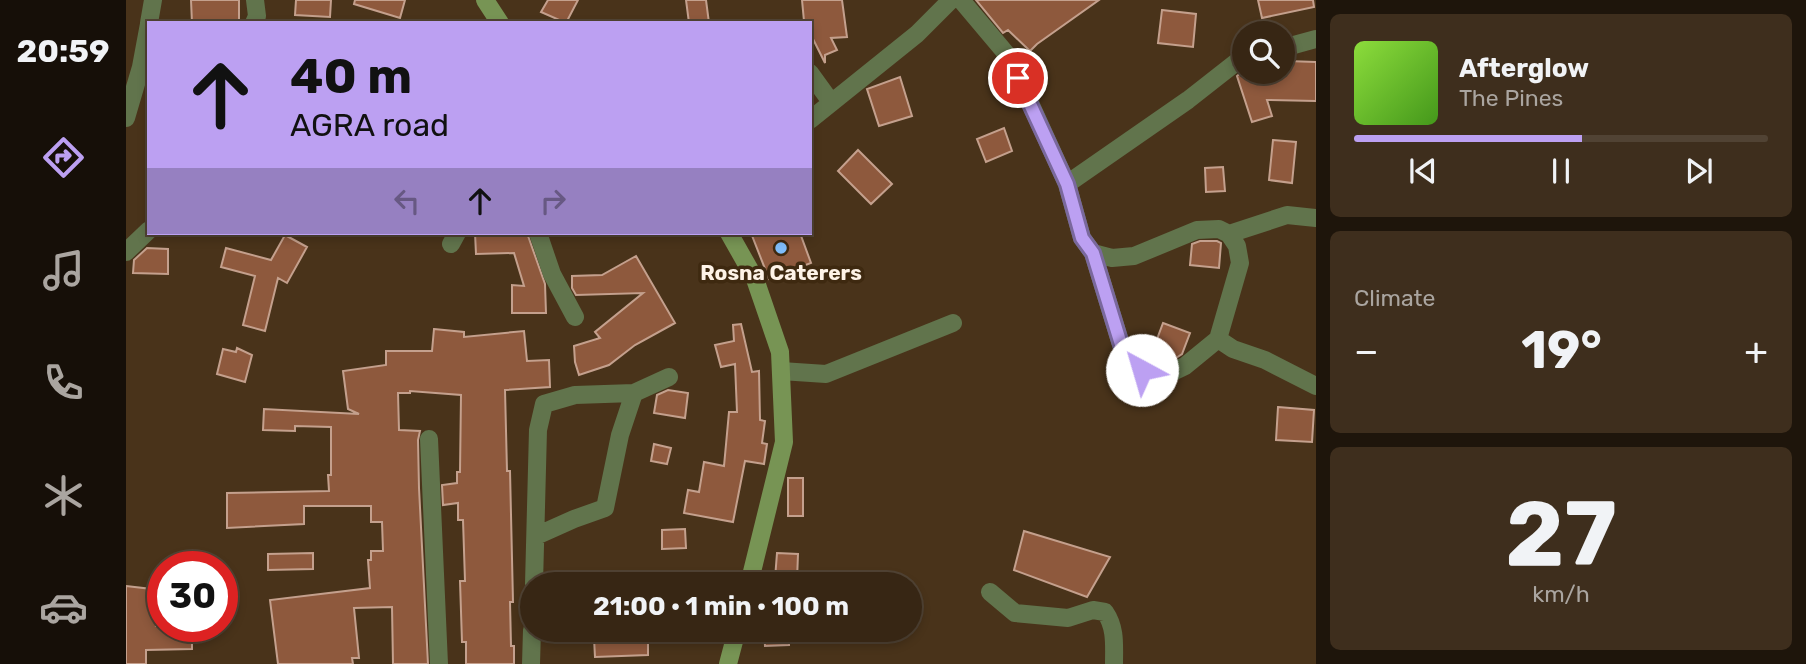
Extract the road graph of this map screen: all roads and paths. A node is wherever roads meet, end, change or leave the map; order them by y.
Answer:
1 (153, 0) edge
2 (255, 0) edge
3 (485, 0) edge
4 (951, 0) edge
5 (961, 0) edge
6 (149, 21) edge
7 (255, 21) edge
8 (499, 21) edge
9 (147, 34) edge
10 (1316, 39) edge
11 (1295, 45) edge
12 (1232, 65) edge
13 (812, 76) edge
14 (831, 102) junction
15 (126, 118) edge
16 (812, 118) edge
17 (1067, 184) junction
18 (1316, 218) edge
19 (147, 232) edge
20 (1229, 234) junction
21 (539, 235) edge
22 (730, 235) edge
23 (126, 252) edge
24 (1093, 253) junction
25 (575, 317) dead end
26 (953, 323) dead end
27 (1218, 339) junction
28 (781, 371) junction
29 (669, 377) dead end
30 (1316, 386) edge
31 (634, 393) junction
32 (429, 439) dead end
33 (536, 536) junction
34 (534, 572) edge
35 (752, 572) edge
36 (990, 592) dead end
37 (532, 642) edge
38 (734, 642) edge
39 (439, 664) edge
40 (531, 664) edge
41 (728, 664) edge
42 (1114, 664) edge

1 - 6 street
2 - 7 street
3 - 8 main road
4 - 14 street
5 - 17 street
9 - 15 street
10 - 11 street
12 - 17 street
13 - 14 street
14 - 16 street
17 - 24 street
18 - 20 street
19 - 23 street
20 - 24 street
20 - 27 street
21 - 25 street
22 - 28 main road
24 - 27 street
26 - 28 street
27 - 30 street
28 - 35 main road
29 - 31 street
31 - 33 street
31 - 33 street
32 - 39 street
33 - 34 street
36 - 42 street
37 - 40 street
38 - 41 main road

